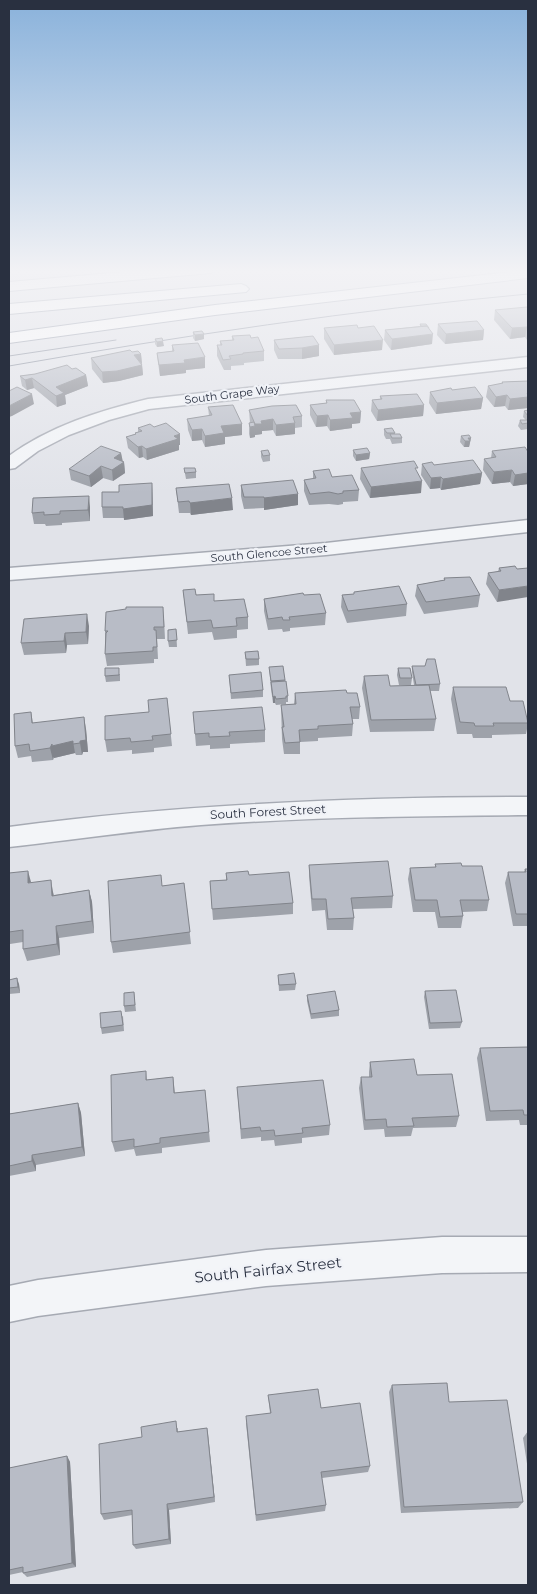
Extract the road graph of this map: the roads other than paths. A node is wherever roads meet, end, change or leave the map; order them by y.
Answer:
1 (528, 362) edge
2 (9, 464) edge
3 (528, 526) edge
4 (9, 574) edge
5 (528, 806) edge
6 (9, 837) edge
7 (528, 1255) edge
8 (9, 1304) edge

1 - 2 street, South Grape Way
3 - 4 street, South Glencoe Street
5 - 6 street, South Forest Street
7 - 8 street, South Fairfax Street

